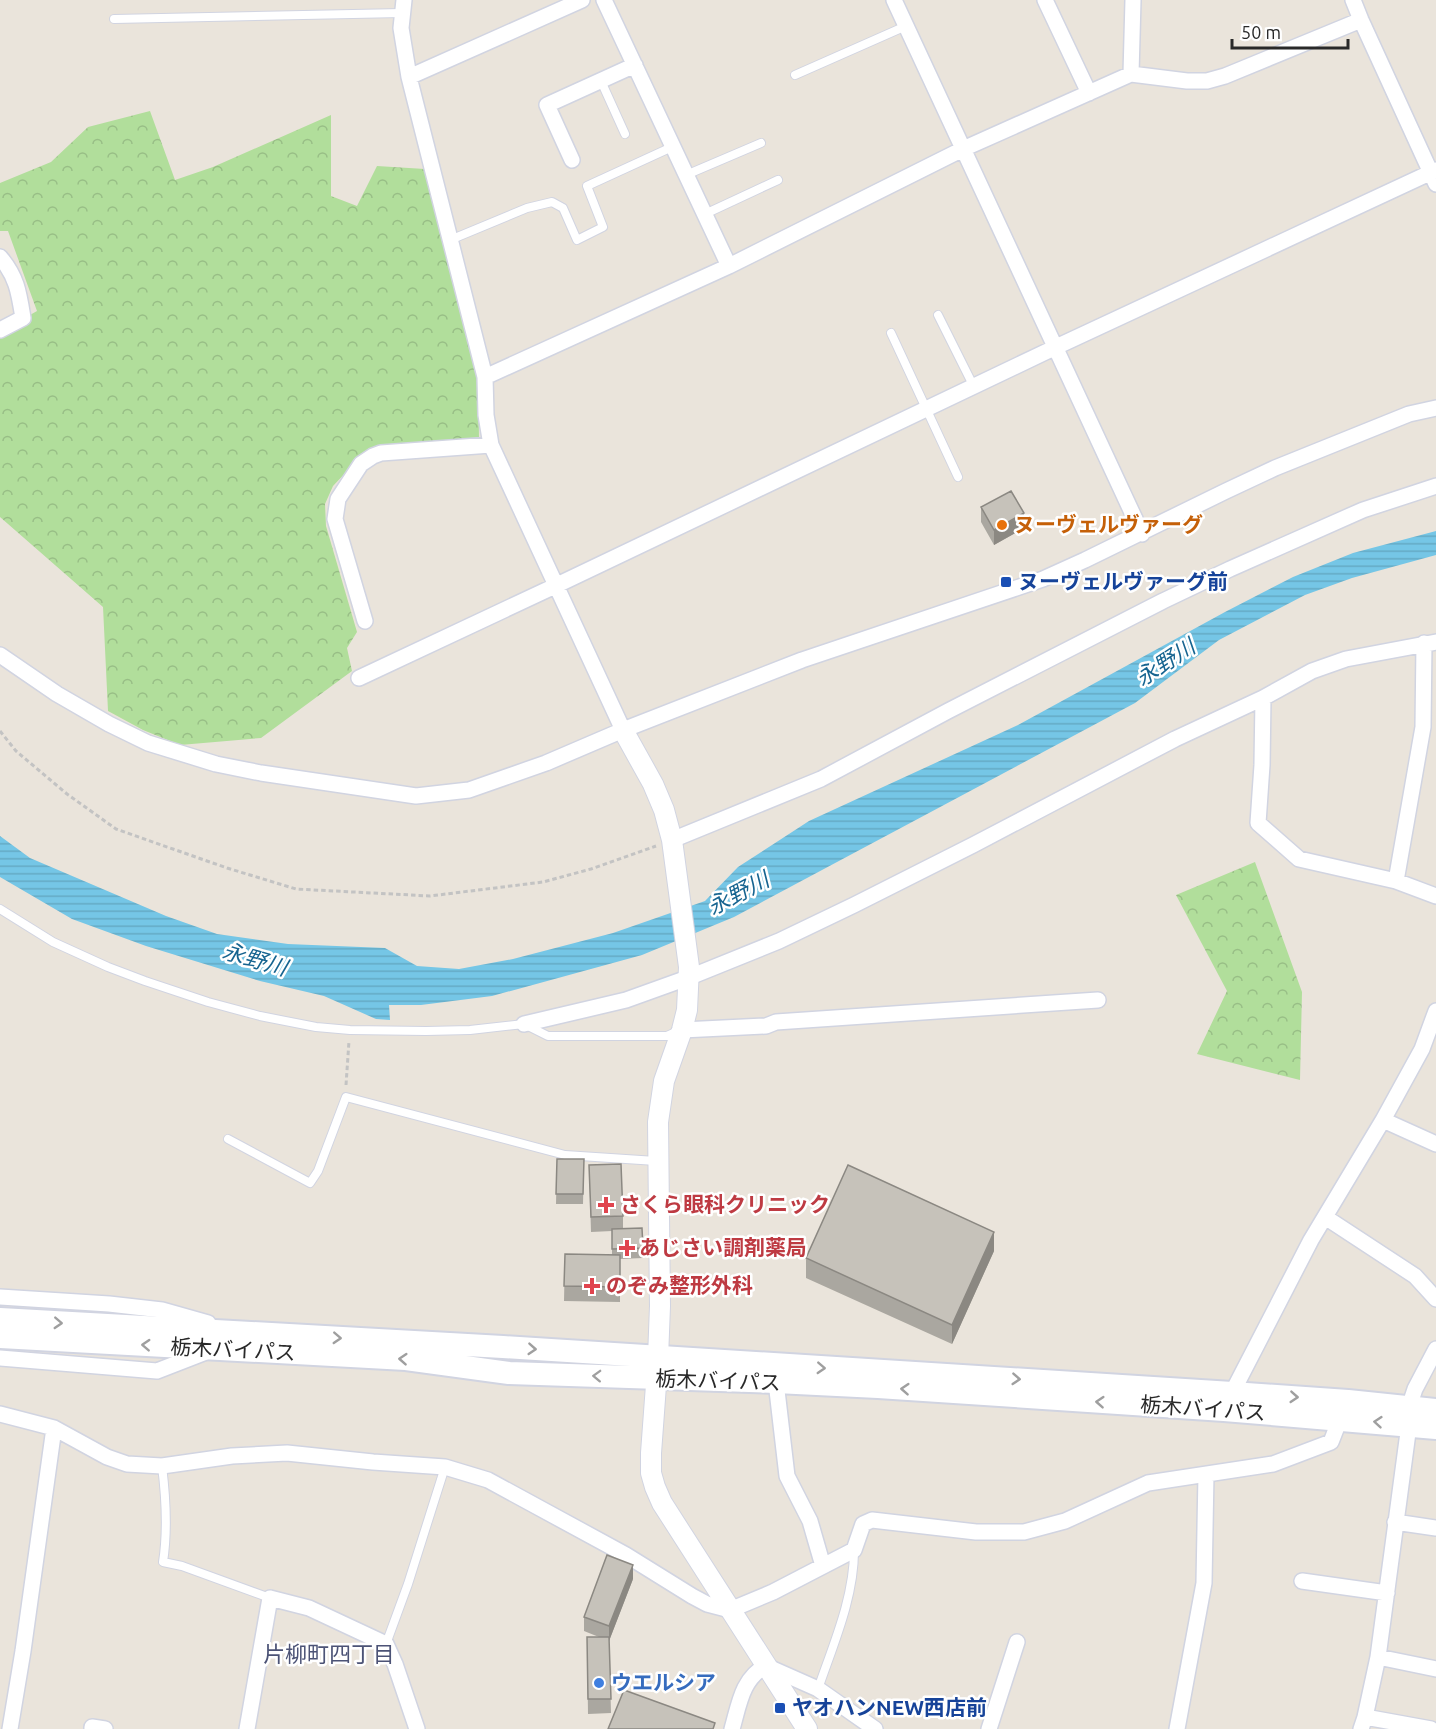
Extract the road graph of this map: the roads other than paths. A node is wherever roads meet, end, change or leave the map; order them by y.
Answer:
1 (582, 0) edge
2 (604, 0) edge
3 (894, 0) edge
4 (1045, 0) edge
5 (1133, 0) edge
6 (1353, 0) edge
7 (403, 6) edge
8 (114, 19) dead end
9 (1360, 20) junction
10 (906, 26) junction
11 (635, 65) junction
12 (1131, 74) junction
13 (795, 75) dead end
14 (409, 76) junction
15 (601, 81) junction
16 (1089, 93) junction
17 (625, 134) dead end
18 (761, 142) dead end
19 (672, 147) junction
20 (963, 150) junction
21 (572, 160) dead end
22 (686, 175) junction
23 (1434, 175) edge
24 (778, 180) dead end
25 (705, 214) junction
26 (450, 240) junction
27 (0, 256) edge
28 (729, 266) junction
29 (938, 315) dead end
30 (0, 330) edge
31 (891, 333) dead end
32 (1056, 347) junction
33 (485, 377) junction
34 (974, 387) junction
35 (1436, 408) edge
36 (927, 409) junction
37 (491, 445) junction
38 (958, 477) dead end
39 (1436, 486) edge
40 (1142, 534) junction
41 (555, 586) junction
42 (366, 621) dead end
43 (1430, 642) edge
44 (0, 655) edge
45 (359, 678) dead end
46 (1263, 698) junction
47 (1430, 728) edge
48 (623, 730) junction
49 (674, 846) junction
50 (1396, 881) junction
51 (1436, 896) edge
52 (0, 909) edge
53 (689, 972) junction
54 (1098, 1000) dead end
55 (1436, 1011) edge
56 (524, 1024) junction
57 (682, 1030) junction
58 (1383, 1120) junction
59 (228, 1139) dead end
60 (1436, 1144) edge
61 (658, 1161) junction
62 (1325, 1217) junction
63 (0, 1297) edge
64 (1436, 1299) edge
65 (0, 1319) edge
66 (243, 1333) junction
67 (0, 1336) edge
68 (213, 1349) junction
69 (1436, 1349) edge
70 (0, 1358) edge
71 (657, 1368) junction
72 (776, 1382) junction
73 (1232, 1393) junction
74 (1436, 1410) edge
75 (0, 1414) edge
76 (1409, 1416) junction
77 (1340, 1419) junction
78 (54, 1428) junction
79 (1436, 1428) edge
80 (162, 1466) junction
81 (445, 1467) junction
82 (1206, 1474) junction
83 (1395, 1522) junction
84 (1436, 1528) edge
85 (854, 1550) junction
86 (823, 1566) junction
87 (1302, 1581) dead end
88 (1387, 1593) junction
89 (270, 1598) junction
90 (730, 1610) junction
91 (1017, 1642) dead end
92 (386, 1644) junction
93 (1378, 1657) junction
94 (766, 1665) junction
95 (1436, 1669) edge
96 (818, 1689) junction
97 (1363, 1723) edge
98 (10, 1729) edge
99 (92, 1729) edge
100 (105, 1729) edge
101 (247, 1729) edge
102 (417, 1729) edge
103 (732, 1729) edge
104 (807, 1729) edge
105 (875, 1729) edge
106 (989, 1729) edge
107 (1177, 1729) edge
108 (1431, 1729) edge

1 - 14 street
2 - 11 street
3 - 10 street
4 - 16 street
5 - 12 street
6 - 9 street
7 - 8 lane
7 - 14 street
9 - 12 street
9 - 23 street
10 - 13 lane
10 - 20 street
11 - 15 street
11 - 19 street
12 - 16 street
14 - 26 street
15 - 17 lane
15 - 21 street
16 - 20 street
18 - 22 lane
19 - 22 street
19 - 26 lane
20 - 28 street
20 - 32 street
22 - 25 street
23 - 32 street
24 - 25 lane
25 - 28 street
26 - 33 street
27 - 30 street
28 - 33 street
29 - 34 lane
31 - 36 lane
32 - 34 street
32 - 40 street
33 - 37 street
34 - 36 street
35 - 40 street
36 - 38 lane
36 - 41 street
37 - 41 street
37 - 42 street
39 - 49 street
40 - 48 street
41 - 45 street
41 - 48 street
43 - 46 street
43 - 47 street
44 - 48 street
46 - 50 street
46 - 53 street
47 - 50 street
48 - 49 street
49 - 53 street
50 - 51 street
52 - 56 lane
53 - 56 street
53 - 57 street
54 - 57 street
55 - 58 street
56 - 57 lane
57 - 61 street
58 - 60 street
58 - 62 street
59 - 61 lane
61 - 71 street
62 - 64 street
62 - 73 street
63 - 66 street
65 -> 66 main road, 栃木バイパス
66 -> 71 main road, 栃木バイパス
68 -> 67 main road, 栃木バイパス
68 - 70 street
71 -> 68 main road, 栃木バイパス
69 - 76 street
71 - 72 main road, 栃木バイパス
71 -> 73 main road, 栃木バイパス
71 - 90 street
77 -> 72 main road, 栃木バイパス
72 - 86 street
73 -> 76 main road, 栃木バイパス
74 - 76 main road, 栃木バイパス
75 - 78 street
76 -> 77 main road, 栃木バイパス
76 - 79 main road, 栃木バイパス
76 - 83 street
77 - 82 street
78 - 80 street
78 - 98 street
80 - 81 street
80 - 89 lane
81 - 90 street
81 - 92 lane
82 - 85 street
82 - 107 street
83 - 84 street
83 - 88 street
85 - 86 street
85 - 96 lane
86 - 90 street
87 - 88 street
88 - 93 street
89 - 92 street
89 - 101 street
90 - 94 street
91 - 106 street
92 - 102 street
93 - 95 street
93 - 97 street
94 - 96 street
94 - 103 street
94 - 104 street
96 - 105 street
97 - 108 street
99 - 100 street

